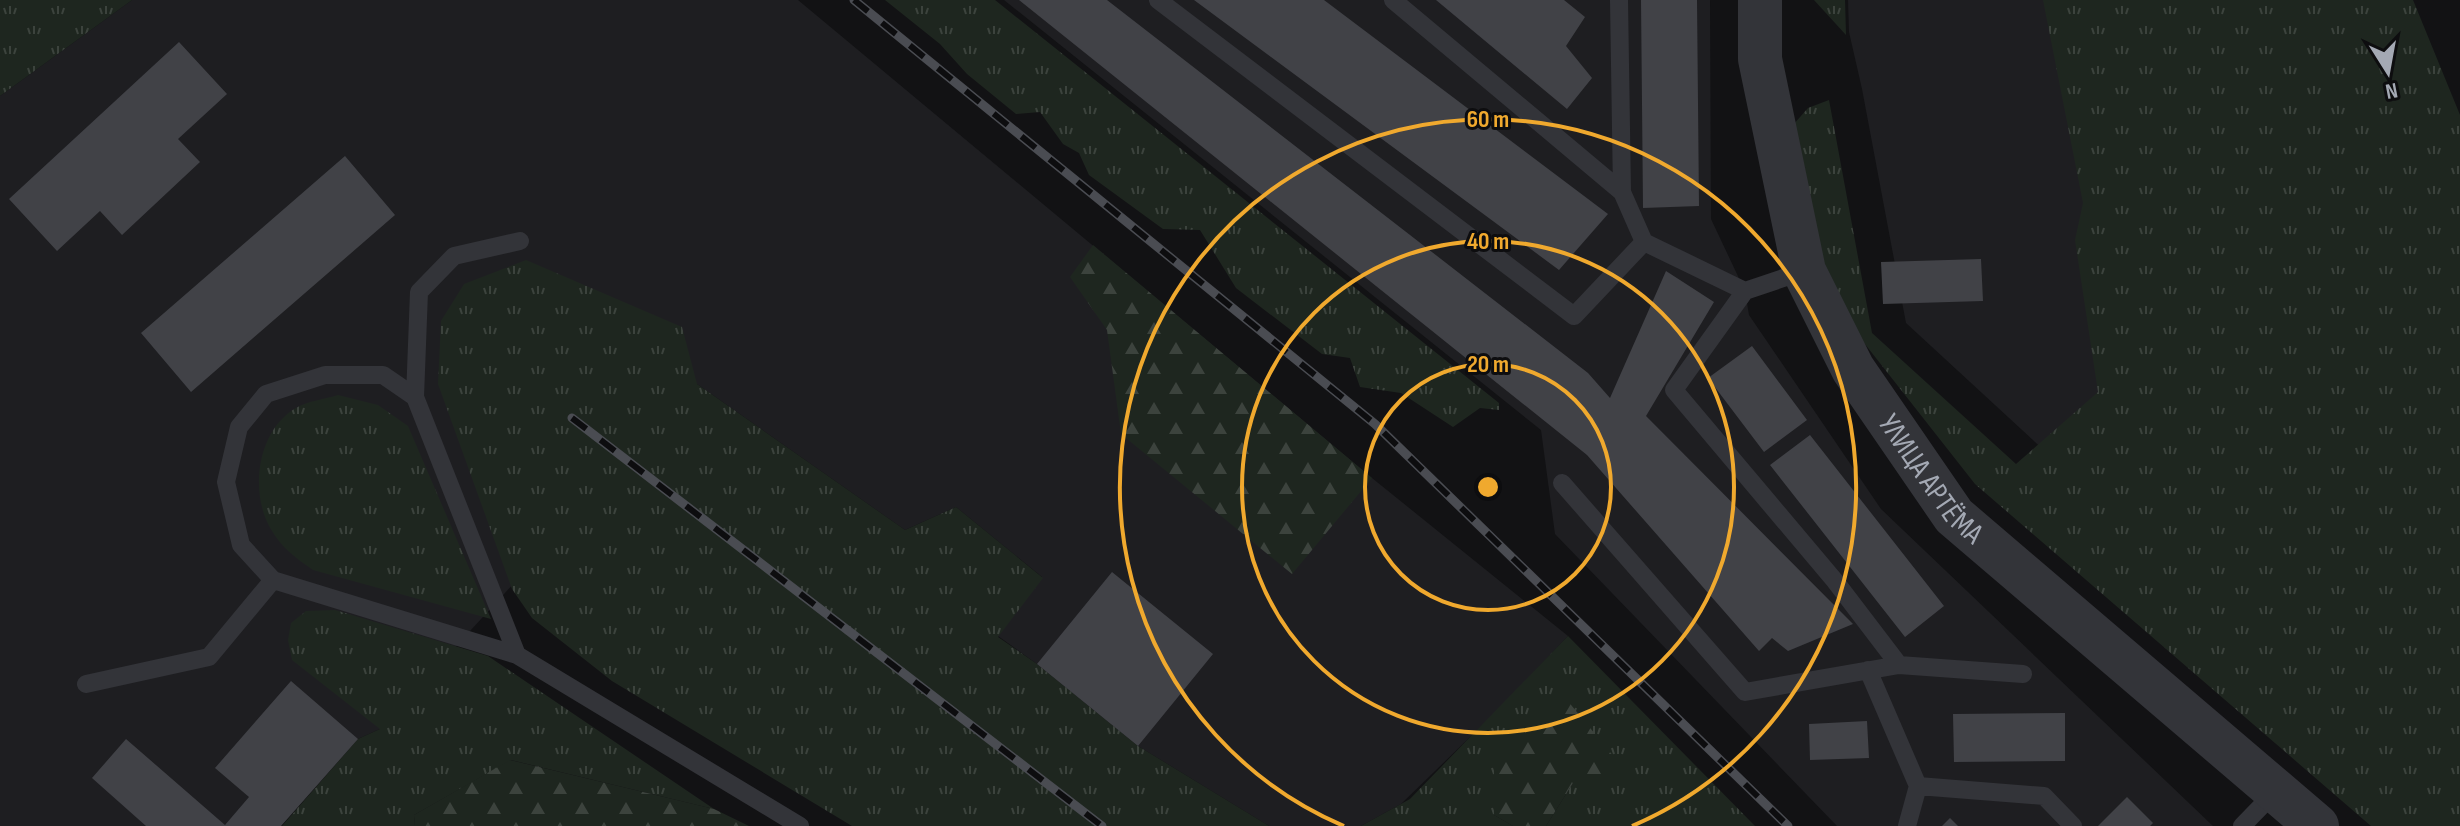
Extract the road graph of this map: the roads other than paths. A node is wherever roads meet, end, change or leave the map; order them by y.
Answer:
1 (1158, 0) edge
2 (1393, 0) edge
3 (1619, 0) edge
4 (1760, 0) edge
5 (1622, 192) junction
6 (520, 241) dead end
7 (1644, 242) junction
8 (1804, 271) junction
9 (1745, 291) junction
10 (415, 397) junction
11 (1562, 483) dead end
12 (273, 580) junction
13 (517, 655) junction
14 (1899, 665) junction
15 (1868, 670) junction
16 (2023, 674) dead end
17 (86, 684) dead end
18 (1918, 786) junction
19 (2276, 791) junction
20 (800, 826) edge
21 (1907, 826) edge
22 (2073, 826) edge
23 (2242, 826) edge
24 (2317, 826) edge

1 - 7 lane
2 - 5 lane
3 - 5 lane
4 - 8 street, УЛИЦА АРТЁМА
5 - 7 lane
6 - 10 lane
7 - 9 lane
8 - 9 lane
8 - 19 street, УЛИЦА АРТЁМА
9 - 14 lane
10 - 12 lane
10 - 13 lane
11 - 15 lane
12 - 13 lane
12 - 17 lane
13 - 20 lane
14 - 15 lane
14 - 16 lane
15 - 18 lane
18 - 21 lane
18 - 22 lane
19 - 23 lane
19 - 24 street, УЛИЦА АРТЁМА

